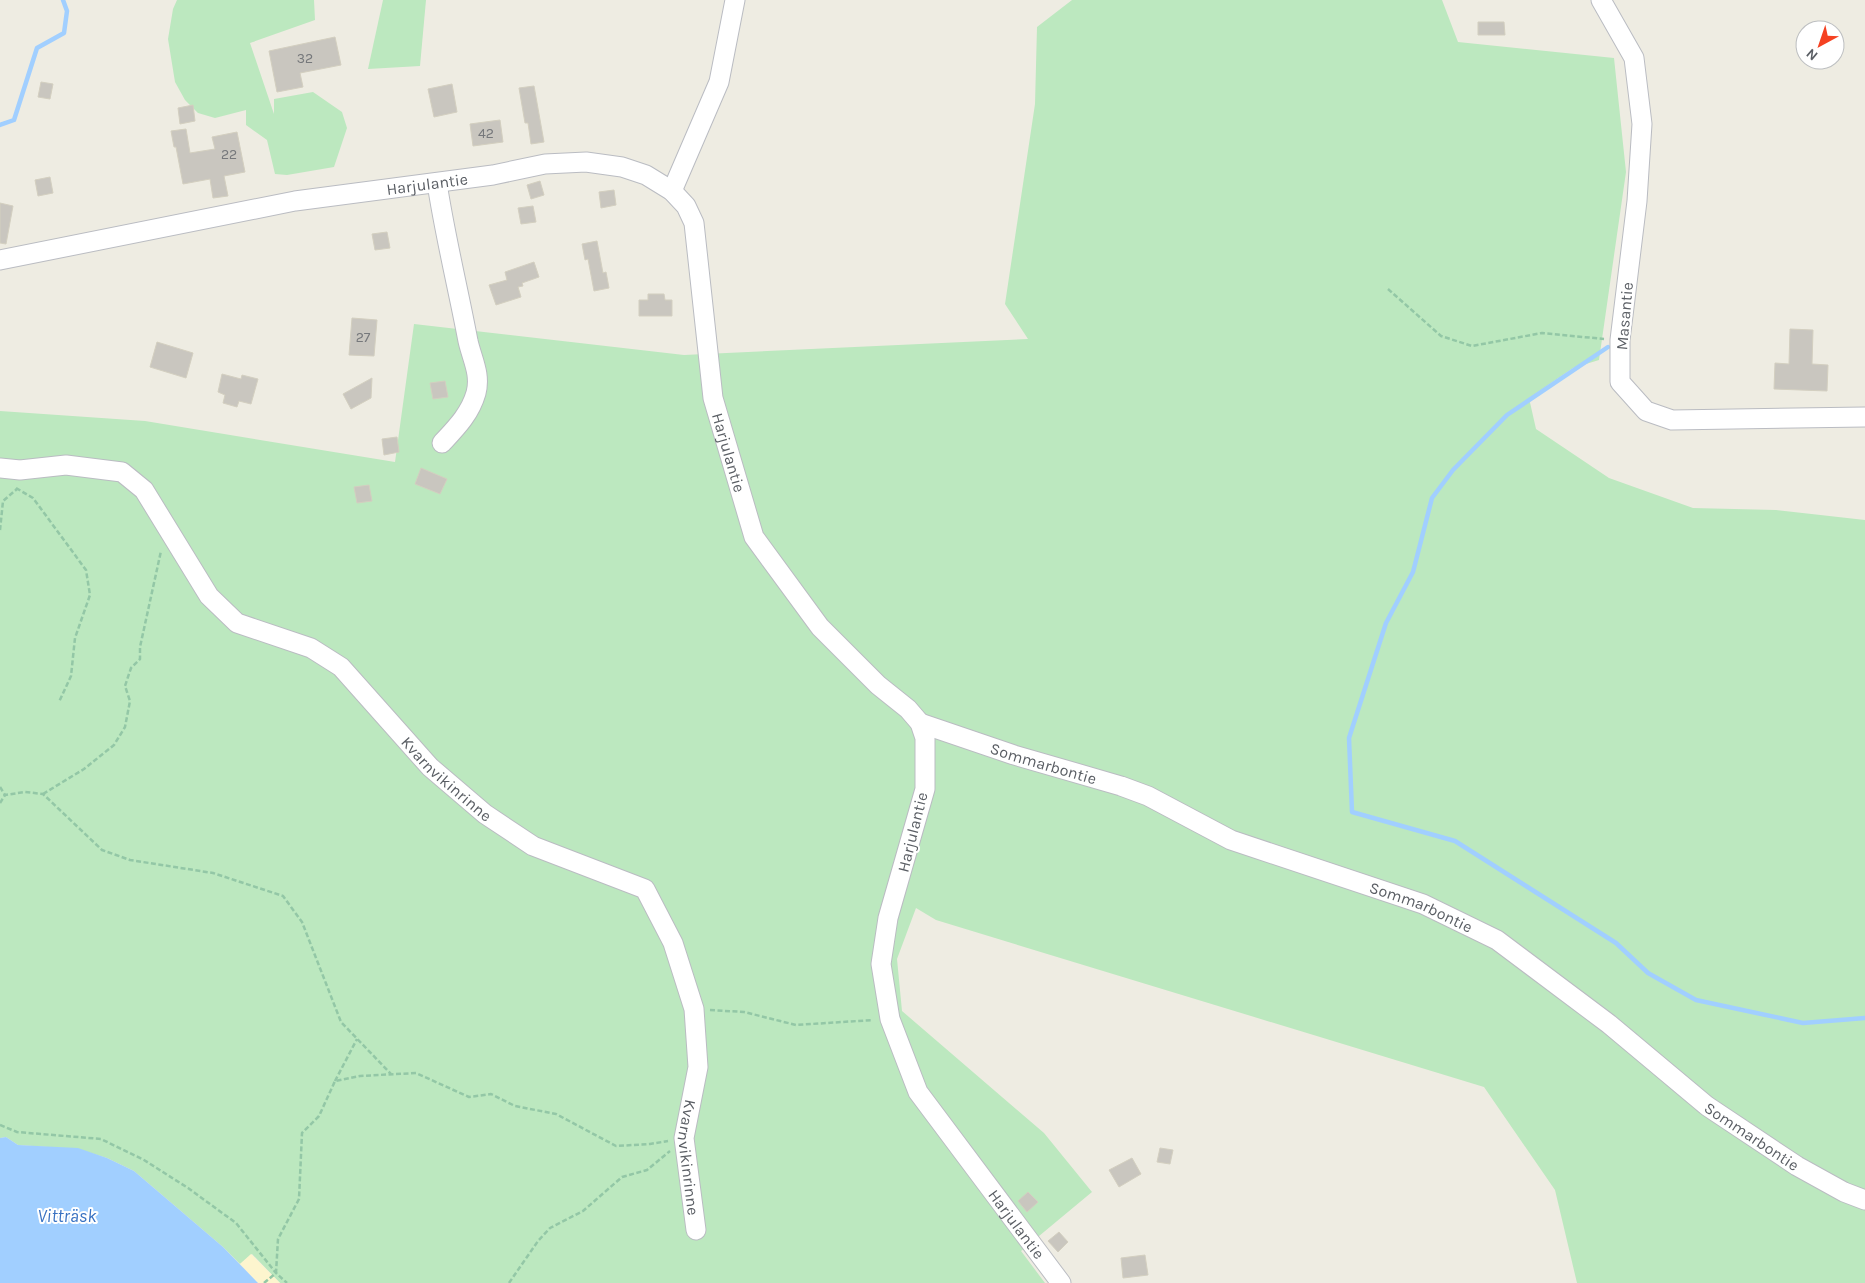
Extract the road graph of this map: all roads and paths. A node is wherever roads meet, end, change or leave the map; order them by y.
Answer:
1 (735, 0) edge
2 (1601, 0) edge
3 (437, 183) junction
4 (672, 190) junction
5 (0, 260) edge
6 (1388, 289) dead end
7 (1620, 340) junction
8 (1865, 417) edge
9 (442, 443) dead end
10 (0, 468) edge
11 (11, 483) dead end
12 (17, 488) junction
13 (167, 527) junction
14 (0, 530) edge
15 (60, 702) dead end
16 (920, 723) junction
17 (0, 787) edge
18 (43, 794) junction
19 (5, 795) junction
20 (0, 803) edge
21 (694, 1009) junction
22 (890, 1019) junction
23 (357, 1039) junction
24 (391, 1074) junction
25 (336, 1081) junction
26 (0, 1125) edge
27 (684, 1138) junction
28 (1865, 1200) edge
29 (696, 1230) dead end
30 (276, 1273) junction
31 (264, 1283) edge
32 (287, 1283) edge
33 (509, 1283) edge
34 (1061, 1283) edge

1 - 4 street
2 - 7 street, Masantie
3 - 4 street, Harjulantie
3 - 5 street, Harjulantie
3 - 9 street
4 - 16 street, Harjulantie
6 - 7 path
7 - 8 street, Masantie
10 - 13 street, Kvarnvikinrinne
11 - 12 path
12 - 14 path
12 - 15 path
13 - 18 path
13 - 21 street, Kvarnvikinrinne
16 - 22 street, Harjulantie
16 - 28 street, Sommarbontie
17 - 19 path
18 - 19 path
18 - 23 path
19 - 20 path
21 - 22 path
21 - 27 street, Kvarnvikinrinne
22 - 34 street, Harjulantie
23 - 24 path
23 - 25 path
24 - 25 path
24 - 27 path
25 - 30 path
26 - 30 path
27 - 29 street, Kvarnvikinrinne
27 - 33 path
30 - 31 path
30 - 32 path

